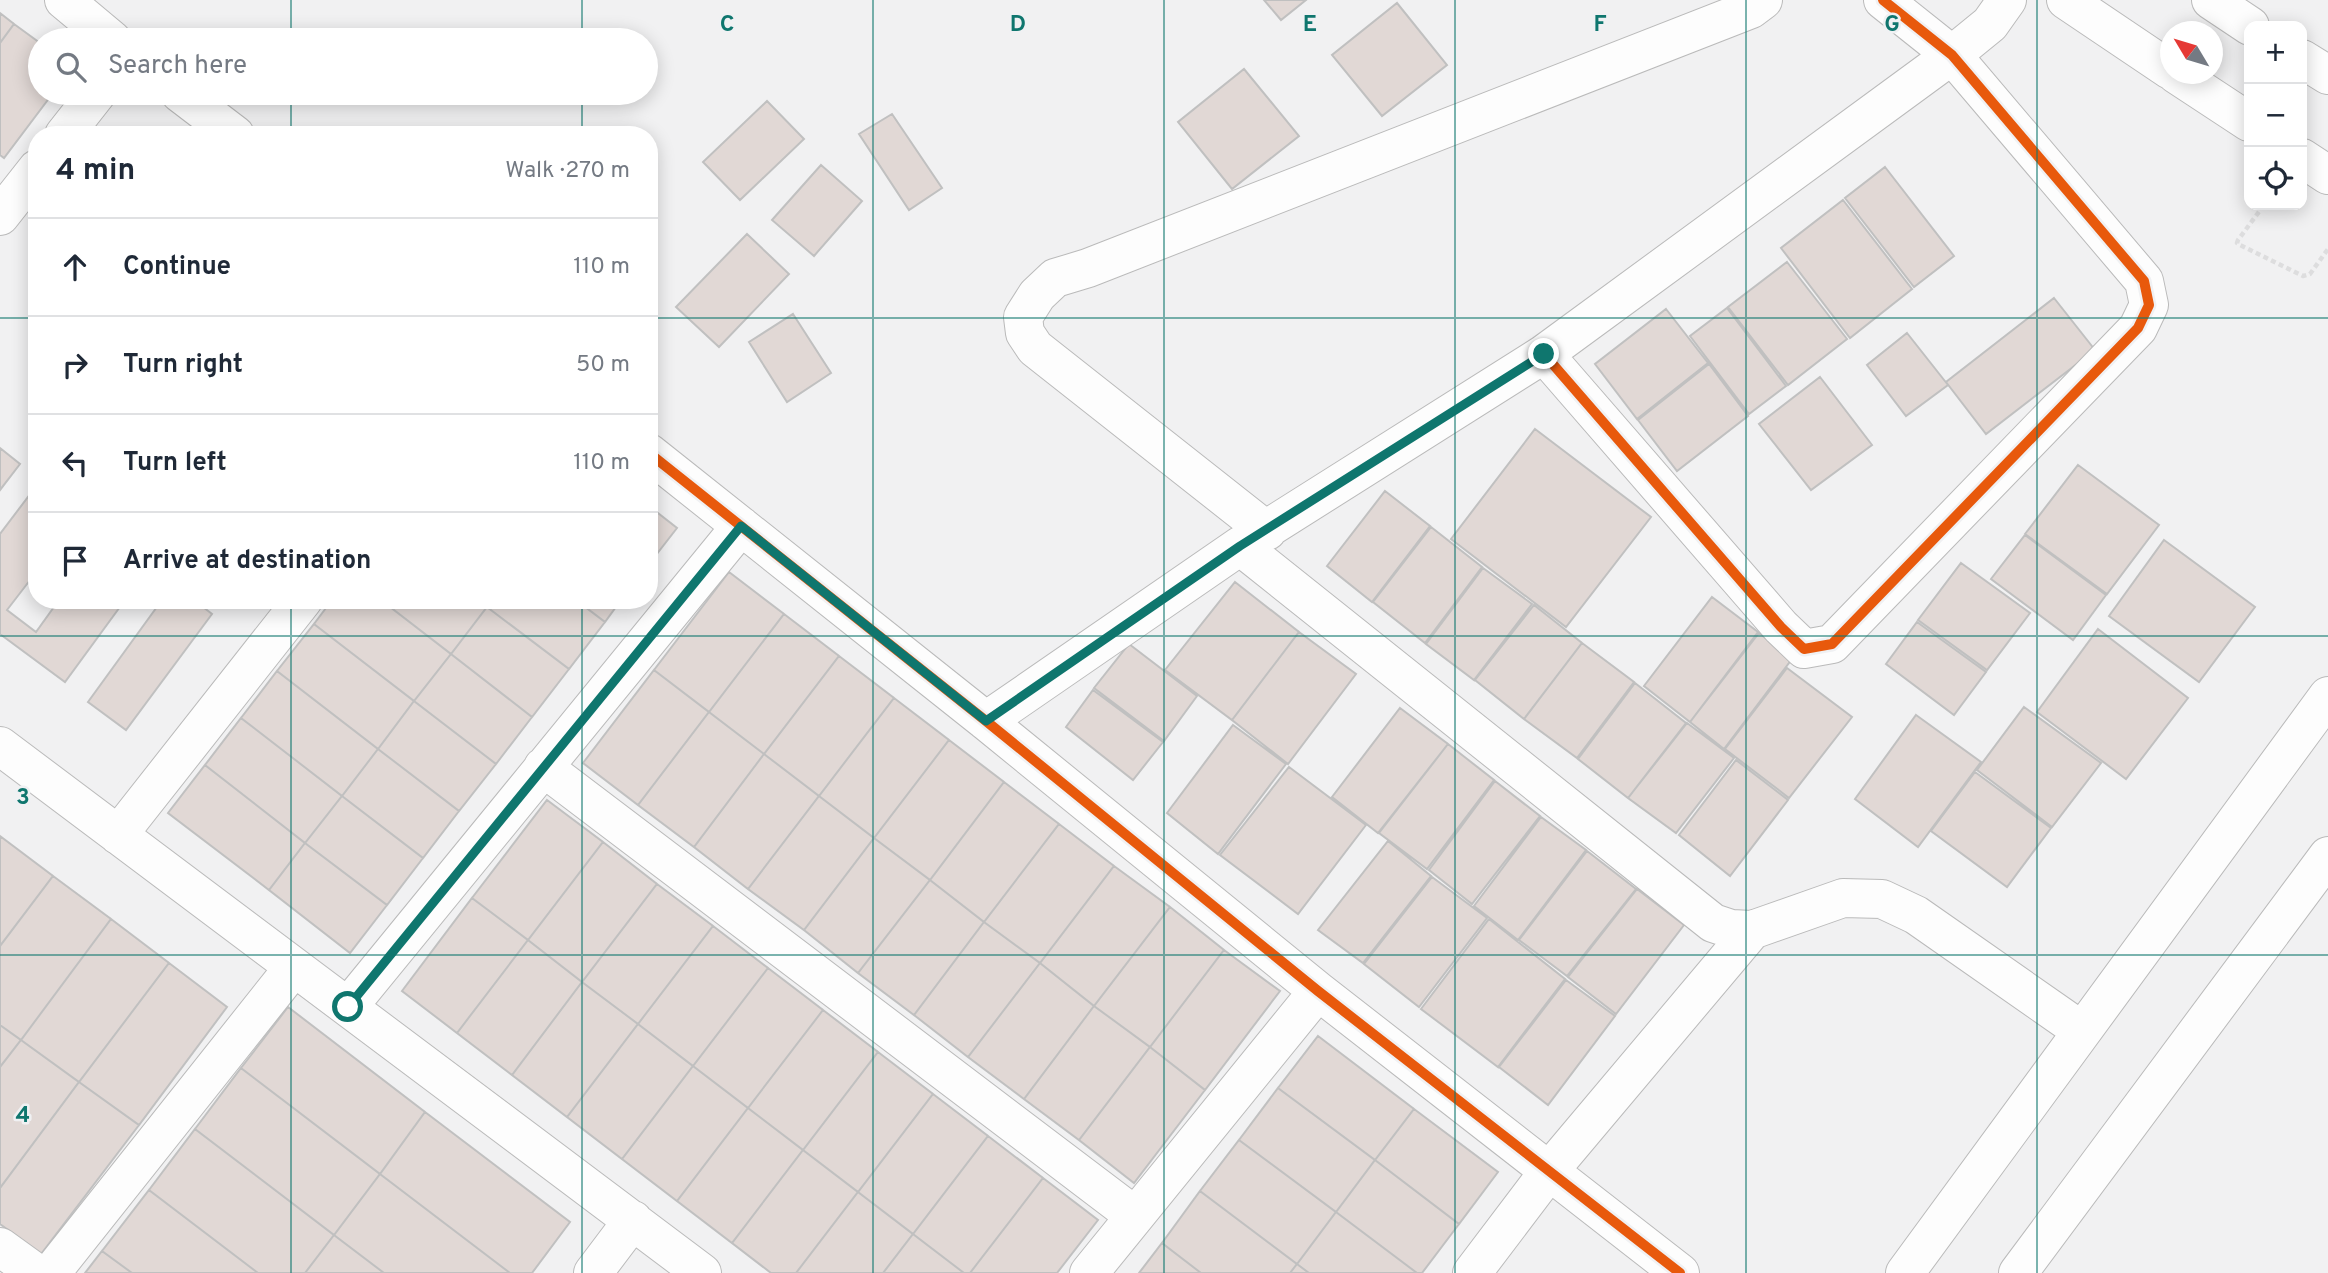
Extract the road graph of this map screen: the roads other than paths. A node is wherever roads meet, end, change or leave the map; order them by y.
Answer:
1 (64, 0) edge
2 (1763, 0) edge
3 (1882, 0) edge
4 (2007, 0) edge
5 (2066, 0) edge
6 (98, 28) edge
7 (1952, 55) junction
8 (2307, 61) edge
9 (2160, 63) edge
10 (2328, 75) edge
11 (2191, 84) edge
12 (88, 105) edge
13 (196, 105) edge
14 (2244, 119) edge
15 (71, 126) edge
16 (223, 126) edge
17 (2307, 161) edge
18 (2328, 175) edge
19 (28, 180) edge
20 (0, 216) edge
21 (1544, 354) junction
22 (658, 460) edge
23 (741, 526) junction
24 (1253, 539) junction
25 (296, 609) edge
26 (2328, 696) edge
27 (986, 721) junction
28 (0, 746) edge
29 (543, 767) junction
30 (118, 835) junction
31 (2328, 856) edge
32 (1752, 930) junction
33 (294, 967) junction
34 (1318, 991) junction
35 (348, 1007) junction
36 (2082, 1031) junction
37 (1550, 1170) junction
38 (1135, 1216) junction
39 (633, 1220) junction
40 (0, 1247) edge
41 (36, 1273) edge
42 (51, 1273) edge
43 (593, 1273) edge
44 (702, 1273) edge
45 (1089, 1273) edge
46 (1472, 1273) edge
47 (1679, 1273) edge
48 (1905, 1273) edge
49 (2018, 1273) edge

1 - 6 street
2 - 24 street
3 - 7 street
4 - 7 street
5 - 9 street
7 - 21 street
7 - 21 street
8 - 10 street
11 - 14 street
12 - 15 street
13 - 16 street
17 - 18 street
19 - 20 street
21 - 24 street
22 - 23 street
23 - 27 street
23 - 29 street
24 - 27 street
24 - 32 street
25 - 30 street
26 - 36 street
27 - 34 street
28 - 30 street
29 - 35 street
29 - 38 street
30 - 33 street
31 - 49 street
32 - 36 street
32 - 37 street
33 - 35 street
33 - 42 street
34 - 37 street
34 - 38 street
35 - 39 street
36 - 48 street
37 - 46 street
37 - 47 street
38 - 45 street
39 - 43 street
39 - 44 street
40 - 41 street

